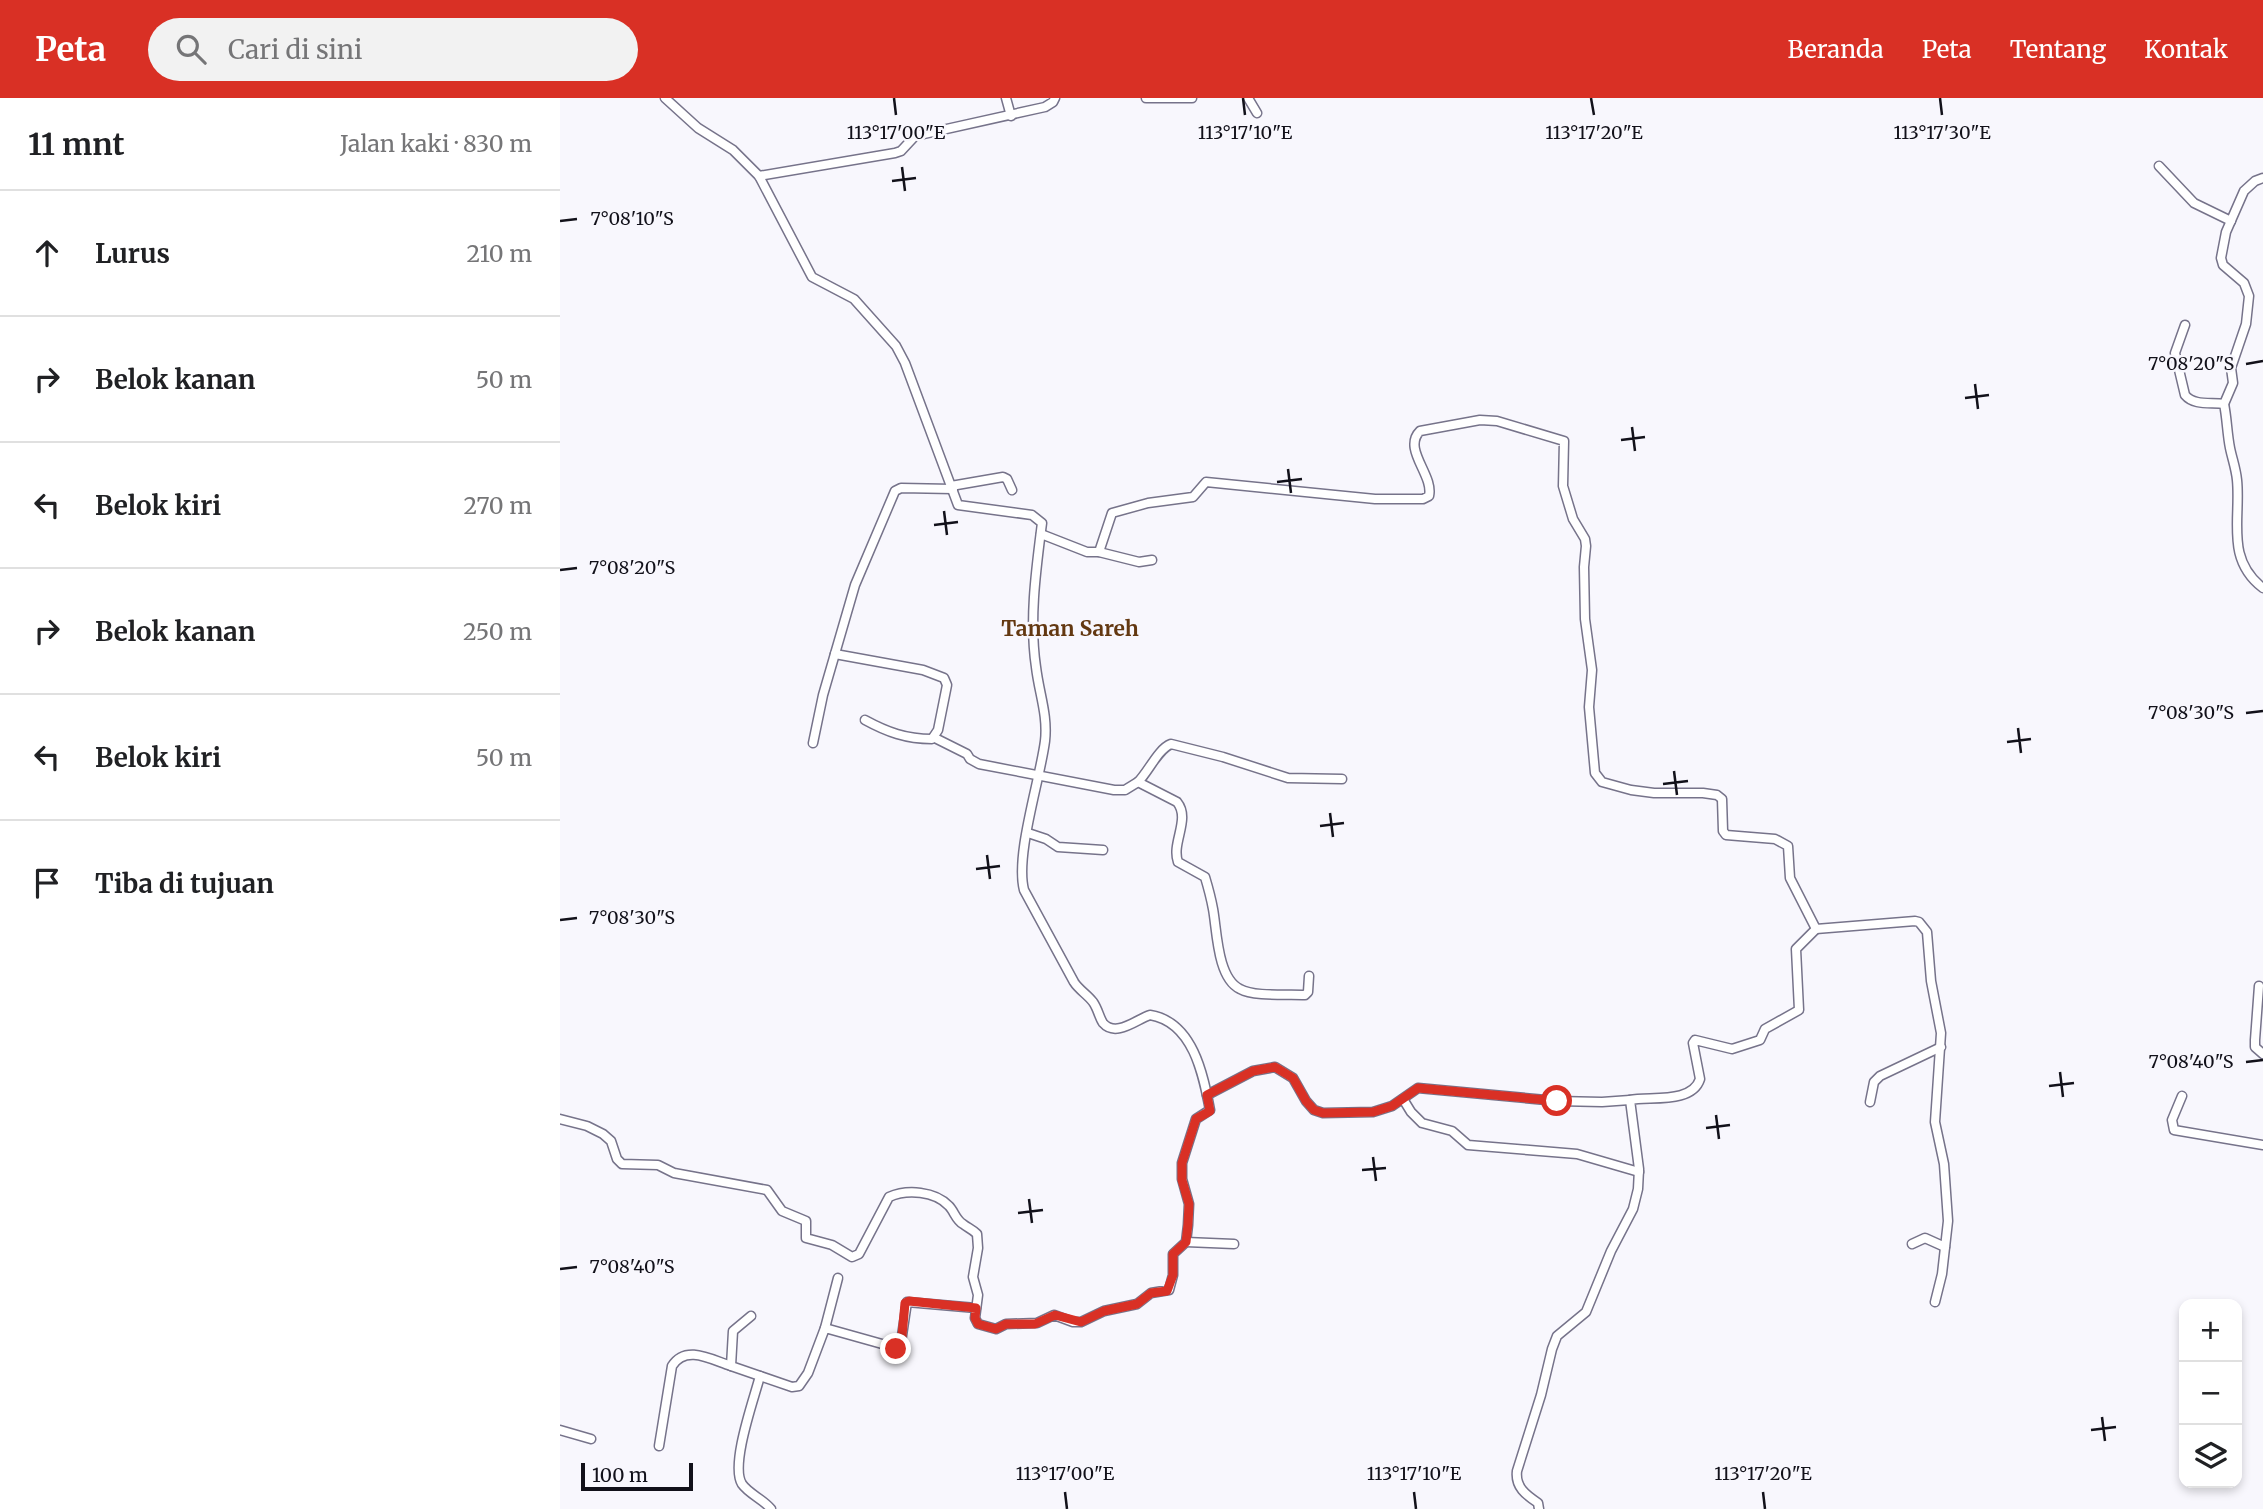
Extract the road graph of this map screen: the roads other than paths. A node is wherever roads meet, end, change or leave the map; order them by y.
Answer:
1 (665, 98) edge
2 (1006, 98) edge
3 (1055, 98) edge
4 (1146, 98) edge
5 (1192, 98) edge
6 (1248, 98) edge
7 (1257, 113) dead end
8 (1011, 116) junction
9 (2159, 166) dead end
10 (759, 176) junction
11 (2263, 178) edge
12 (2231, 221) junction
13 (2185, 325) dead end
14 (2224, 404) junction
15 (952, 488) junction
16 (1012, 489) dead end
17 (1041, 534) junction
18 (1099, 551) junction
19 (1152, 560) dead end
20 (2263, 588) edge
21 (835, 654) junction
22 (865, 720) dead end
23 (935, 738) junction
24 (813, 743) dead end
25 (1038, 776) junction
26 (1342, 779) dead end
27 (1138, 782) junction
28 (1028, 832) junction
29 (1103, 850) dead end
30 (1816, 929) junction
31 (1309, 976) dead end
32 (2259, 986) dead end
33 (1941, 1047) junction
34 (2263, 1054) edge
35 (1207, 1095) junction
36 (2182, 1096) dead end
37 (1403, 1100) junction
38 (1630, 1100) junction
39 (1870, 1102) dead end
40 (560, 1119) edge
41 (2263, 1145) edge
42 (1639, 1172) junction
43 (1186, 1242) junction
44 (1234, 1244) dead end
45 (1912, 1244) dead end
46 (1945, 1247) junction
47 (838, 1278) dead end
48 (1935, 1302) dead end
49 (976, 1308) junction
50 (751, 1316) dead end
51 (825, 1328) junction
52 (731, 1366) junction
53 (760, 1376) junction
54 (560, 1430) edge
55 (591, 1438) dead end
56 (659, 1446) dead end
57 (771, 1509) edge
58 (1539, 1509) edge

1 - 10 street
2 - 8 street
3 - 8 street
4 - 5 street
6 - 7 street
8 - 10 street
9 - 12 street
10 - 15 street
11 - 12 street
12 - 14 street
13 - 14 street
14 - 20 street
15 - 16 street
15 - 17 street
15 - 21 street
17 - 18 street
17 - 25 street
18 - 19 street
18 - 30 street
21 - 23 street
21 - 24 street
22 - 23 street
23 - 25 street
25 - 27 street
25 - 28 street
26 - 27 street
27 - 31 street
28 - 29 street
28 - 35 street
30 - 33 street
30 - 38 street
32 - 34 street
33 - 39 street
33 - 46 street
35 - 37 street
35 - 43 street
36 - 41 street
37 - 38 street
37 - 42 street
38 - 42 street
40 - 49 street
42 - 58 street
43 - 44 street
43 - 49 street
45 - 46 street
46 - 48 street
47 - 51 street
49 - 51 street
50 - 52 street
51 - 53 street
52 - 53 street
52 - 56 street
53 - 57 street
54 - 55 street

